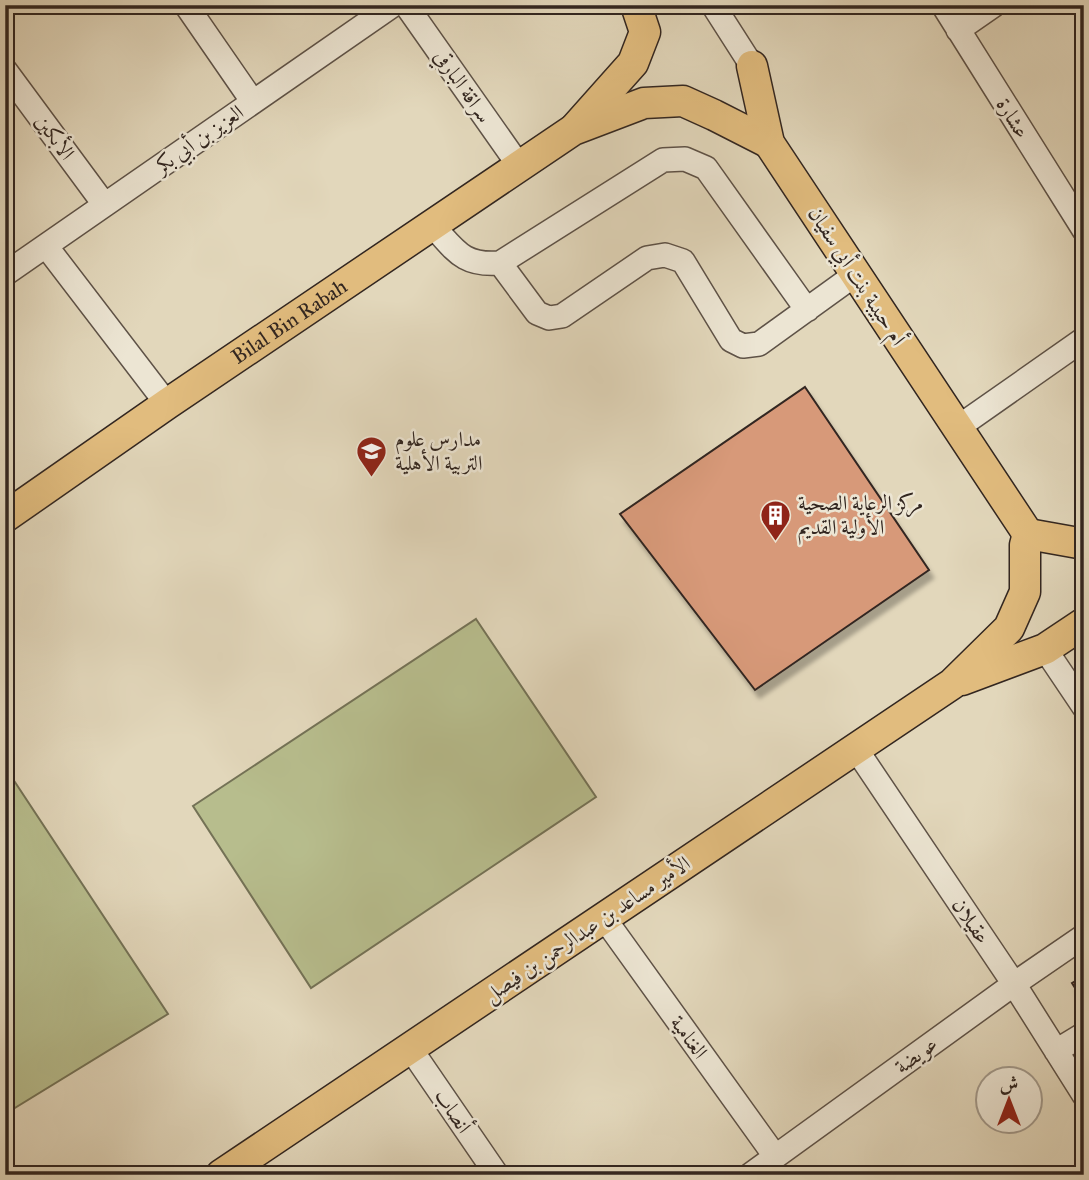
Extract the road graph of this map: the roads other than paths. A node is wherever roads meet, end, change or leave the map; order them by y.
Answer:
1 (186, 5) edge
2 (393, 5) edge
3 (406, 5) edge
4 (636, 5) edge
5 (713, 5) edge
6 (943, 5) edge
7 (994, 5) edge
8 (958, 30) junction
9 (752, 66) joint
10 (6, 73) edge
11 (253, 102) junction
12 (573, 130) junction
13 (769, 143) junction
14 (520, 167) junction
15 (104, 204) junction
16 (433, 226) junction
17 (1084, 230) edge
18 (46, 246) junction
19 (500, 263) junction
20 (5, 274) edge
21 (856, 274) junction
22 (807, 310) junction
23 (1084, 339) edge
24 (167, 404) junction
25 (957, 428) junction
26 (5, 517) edge
27 (1028, 534) junction
28 (1084, 544) edge
29 (1084, 623) edge
30 (1045, 649) junction
31 (952, 684) junction
32 (1084, 707) edge
33 (856, 749) junction
34 (604, 918) junction
35 (1084, 936) edge
36 (1014, 984) junction
37 (1084, 1034) edge
38 (410, 1048) junction
39 (1056, 1051) junction
40 (1084, 1095) edge
41 (775, 1156) junction
42 (221, 1175) edge
43 (497, 1175) edge
44 (750, 1175) edge

1 - 11 street
2 - 11 street, العزيز بن أبي بكر
3 - 14 street, سراقة البارقي
4 - 12 main road
5 - 9 street, أم حبيبة بنت أبي سفيان
6 - 8 street, عشارة
7 - 8 street
8 - 17 street, عشارة
9 - 13 main road, أم حبيبة بنت أبي سفيان
10 - 15 street, الأبكين
11 - 15 street, العزيز بن أبي بكر
12 - 13 main road
12 - 14 main road, Bilal Bin Rabah
13 - 21 main road, أم حبيبة بنت أبي سفيان
14 - 16 main road, Bilal Bin Rabah
15 - 18 street, العزيز بن أبي بكر
16 - 19 street
16 - 24 main road, Bilal Bin Rabah
18 - 20 street, العزيز بن أبي بكر
18 - 24 street
19 - 22 street
19 - 22 street
21 - 22 street
21 - 25 main road, أم حبيبة بنت أبي سفيان
23 - 25 street
24 - 26 main road, Bilal Bin Rabah
25 - 27 main road, أم حبيبة بنت أبي سفيان
27 - 28 main road
27 - 31 main road, الأمير مساعد بن عبدالرحمن بن فيصل
29 - 30 main road, الأمير مساعد بن عبدالرحمن بن فيصل
30 - 31 main road, الأمير مساعد بن عبدالرحمن بن فيصل
30 - 32 street
31 - 33 main road, الأمير مساعد بن عبدالرحمن بن فيصل
33 - 34 main road, الأمير مساعد بن عبدالرحمن بن فيصل
33 - 36 street, عقيلان
34 - 38 main road, الأمير مساعد بن عبدالرحمن بن فيصل
34 - 41 street, الغنامية
35 - 36 street, عويضة
36 - 39 street, عقيلان
36 - 41 street, عويضة
37 - 39 street
38 - 42 main road, الأمير مساعد بن عبدالرحمن بن فيصل
38 - 43 street, أنصاب
39 - 40 street, عقيلان
41 - 44 street, عويضة

